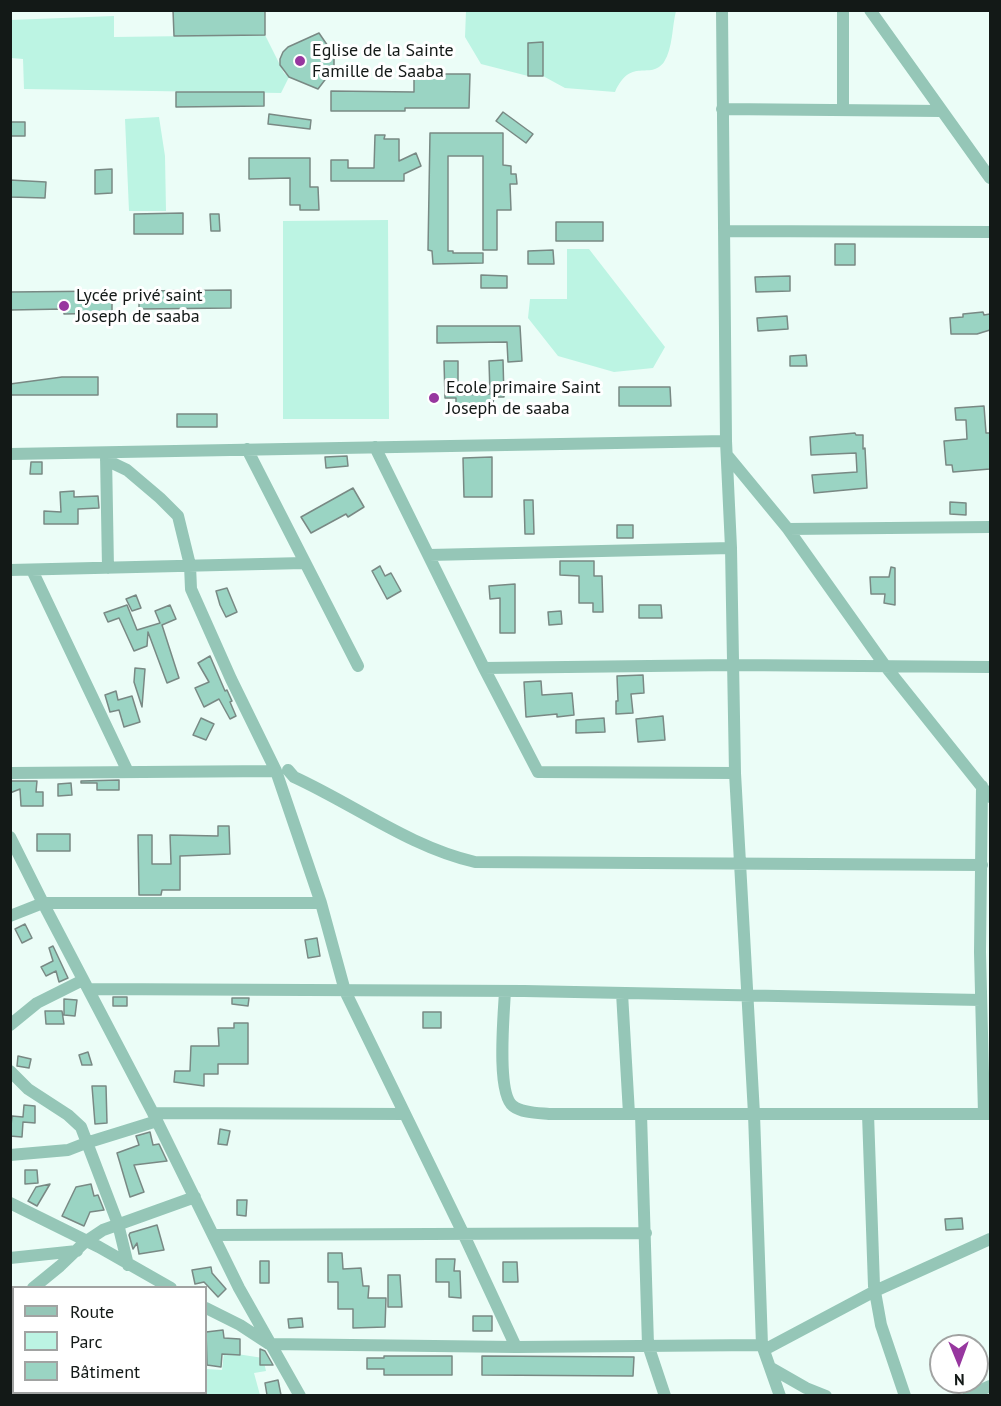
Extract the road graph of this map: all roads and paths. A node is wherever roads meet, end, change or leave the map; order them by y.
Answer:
1 (722, 10) edge
2 (843, 10) edge
3 (870, 10) edge
4 (722, 109) junction
5 (843, 110) junction
6 (941, 111) junction
7 (990, 178) edge
8 (724, 231) junction
9 (990, 231) edge
10 (726, 441) junction
11 (375, 447) junction
12 (247, 449) junction
13 (10, 454) edge
14 (727, 455) junction
15 (106, 456) junction
16 (990, 527) edge
17 (788, 529) junction
18 (731, 548) junction
19 (429, 555) junction
20 (304, 563) junction
21 (190, 565) junction
22 (108, 568) junction
23 (10, 570) edge
24 (32, 570) junction
25 (732, 665) junction
26 (358, 666) dead end
27 (886, 667) junction
28 (990, 667) edge
29 (484, 668) junction
30 (282, 770) junction
31 (128, 772) junction
32 (10, 773) edge
33 (735, 773) junction
34 (983, 782) edge
35 (990, 797) edge
36 (10, 837) edge
37 (741, 863) junction
38 (982, 866) junction
39 (43, 903) junction
40 (321, 903) junction
41 (10, 916) edge
42 (86, 985) junction
43 (345, 991) junction
44 (505, 991) junction
45 (622, 993) junction
46 (746, 996) junction
47 (981, 1000) junction
48 (10, 1024) edge
49 (10, 1071) edge
50 (405, 1113) junction
51 (635, 1114) junction
52 (754, 1114) junction
53 (868, 1114) junction
54 (987, 1114) edge
55 (155, 1117) junction
56 (86, 1143) junction
57 (10, 1155) edge
58 (195, 1197) junction
59 (10, 1203) edge
60 (118, 1224) junction
61 (463, 1233) junction
62 (646, 1233) junction
63 (214, 1235) junction
64 (990, 1239) edge
65 (86, 1242) junction
66 (76, 1251) junction
67 (10, 1258) edge
68 (128, 1265) junction
69 (34, 1286) edge
70 (169, 1286) edge
71 (875, 1290) junction
72 (207, 1308) edge
73 (269, 1344) junction
74 (648, 1346) junction
75 (516, 1347) junction
76 (763, 1348) junction
77 (771, 1368) junction
78 (990, 1386) edge
79 (300, 1395) edge
80 (665, 1395) edge
81 (780, 1395) edge
82 (826, 1395) edge
83 (905, 1395) edge
84 (968, 1395) edge

1 - 4 street
2 - 5 street
3 - 6 street
4 - 5 street
4 - 8 street
5 - 6 street
6 - 7 street
8 - 9 street
8 - 10 street
10 - 11 street
10 - 14 street
11 - 12 street
11 - 19 street
12 - 15 street
12 - 20 street
13 - 15 street
14 - 17 street
14 - 18 street
15 - 21 street
15 - 22 street
16 - 17 street
17 - 27 street
18 - 19 street
18 - 25 street
19 - 29 street
20 - 21 street
20 - 26 street
21 - 22 street
21 - 30 street
22 - 24 street
23 - 24 street
24 - 31 street
25 - 27 street
25 - 29 street
25 - 33 street
27 - 28 street
27 - 34 street
29 - 33 street
30 - 31 street
30 - 37 street
30 - 40 street
31 - 32 street
33 - 37 street
34 - 35 street
34 - 38 street
36 - 39 street
37 - 38 street
37 - 46 street
38 - 47 street
39 - 40 street
39 - 41 street
39 - 42 street
40 - 43 street
42 - 43 street
42 - 48 street
42 - 55 street
43 - 44 street
43 - 50 street
44 - 45 street
44 - 51 street
45 - 46 street
45 - 51 street
46 - 47 street
46 - 52 street
47 - 54 street
49 - 56 street
50 - 55 street
50 - 61 street
51 - 52 street
51 - 62 street
52 - 53 street
52 - 76 street
53 - 54 street
53 - 71 street
55 - 56 street
55 - 58 street
56 - 57 street
56 - 60 street
58 - 60 street
58 - 63 street
59 - 65 street
60 - 65 street
60 - 68 street
61 - 62 street
61 - 63 street
61 - 75 street
62 - 74 street
63 - 73 street
64 - 71 street
65 - 66 street
65 - 68 street
66 - 67 street
66 - 69 street
68 - 70 street
71 - 76 street
71 - 83 street
72 - 73 street
73 - 75 street
73 - 79 street
74 - 75 street
74 - 76 street
74 - 80 street
76 - 77 street
77 - 81 street
77 - 82 street
78 - 84 street

